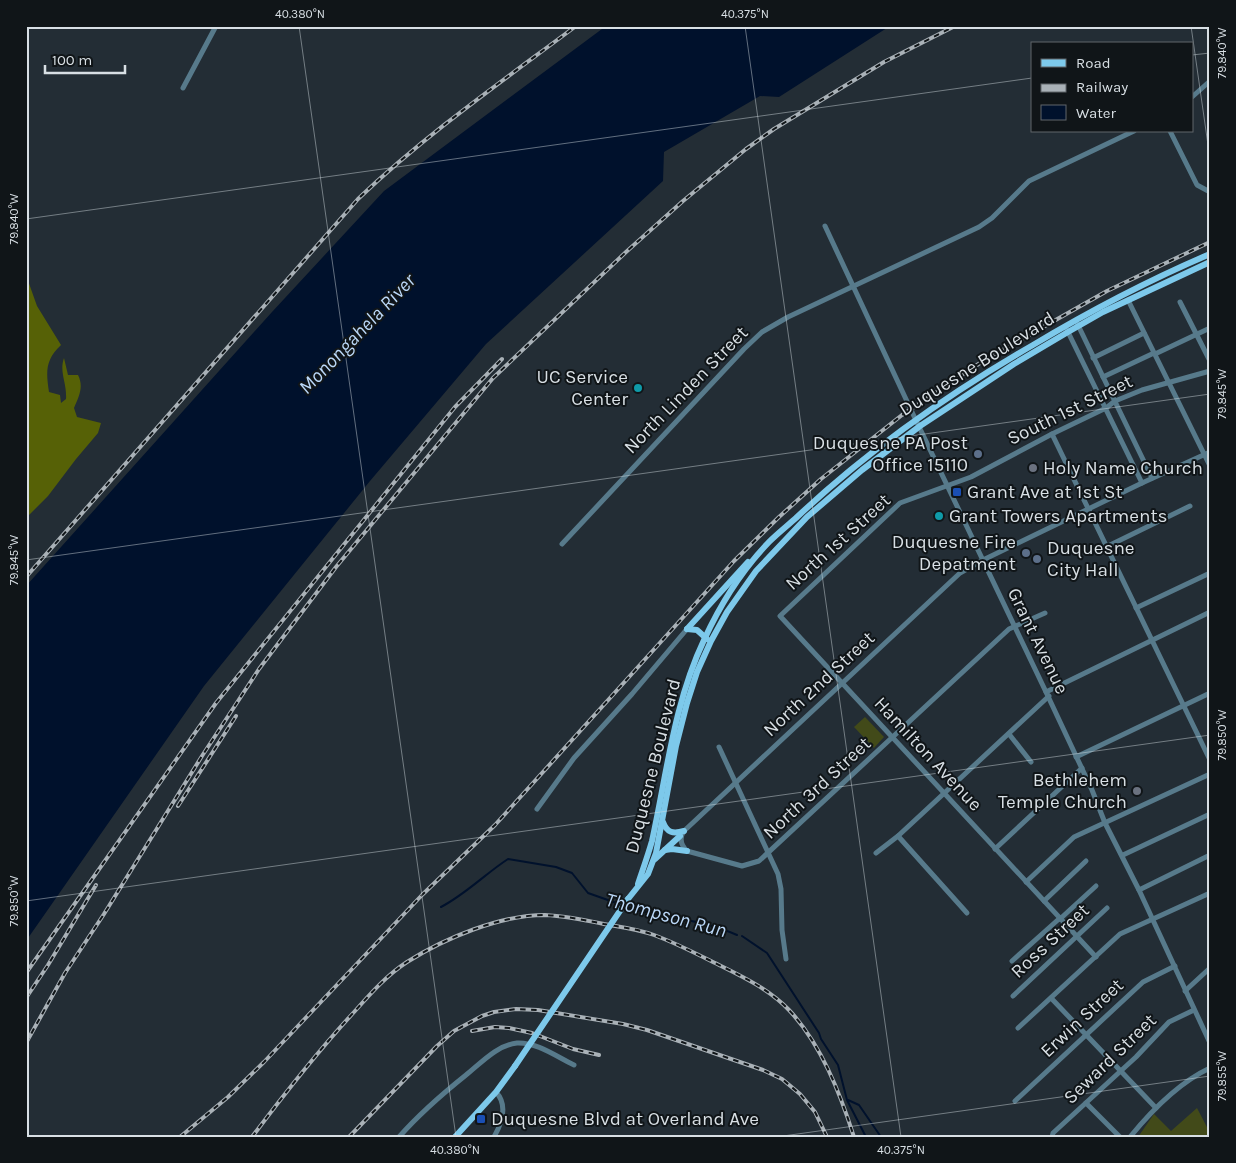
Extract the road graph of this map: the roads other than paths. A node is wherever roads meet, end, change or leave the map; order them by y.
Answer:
1 (216, 26) edge
2 (1210, 81) edge
3 (183, 88) dead end
4 (1194, 95) edge
5 (1132, 132) edge
6 (1170, 132) edge
7 (1210, 192) edge
8 (825, 226) dead end
9 (1210, 254) edge
10 (1210, 262) edge
11 (854, 286) junction
12 (1128, 300) junction
13 (1180, 302) dead end
14 (1077, 323) junction
15 (1210, 328) edge
16 (1067, 329) junction
17 (1144, 333) junction
18 (1197, 334) junction
19 (1155, 354) junction
20 (1094, 358) junction
21 (1210, 361) edge
22 (1210, 371) edge
23 (1103, 377) junction
24 (1170, 383) junction
25 (1115, 401) junction
26 (1106, 408) junction
27 (916, 419) junction
28 (920, 426) junction
29 (1052, 434) junction
30 (1207, 453) edge
31 (1210, 466) edge
32 (1152, 478) junction
33 (1142, 483) junction
34 (947, 485) junction
35 (1190, 506) dead end
36 (1089, 509) junction
37 (770, 541) junction
38 (783, 542) junction
39 (562, 544) dead end
40 (1106, 547) junction
41 (983, 560) junction
42 (1210, 573) edge
43 (1136, 608) junction
44 (1210, 612) edge
45 (1045, 613) dead end
46 (780, 616) joint
47 (1015, 627) junction
48 (687, 629) junction
49 (708, 639) junction
50 (1152, 640) junction
51 (841, 683) junction
52 (1210, 693) edge
53 (1048, 694) junction
54 (1184, 705) junction
55 (1008, 734) junction
56 (892, 738) junction
57 (719, 747) dead end
58 (1076, 757) junction
59 (1210, 760) edge
60 (1032, 762) dead end
61 (1082, 768) junction
62 (1210, 774) edge
63 (735, 783) junction
64 (944, 793) junction
65 (538, 809) dead end
66 (1210, 814) edge
67 (662, 822) junction
68 (1105, 823) junction
69 (682, 833) junction
70 (898, 836) junction
71 (995, 849) junction
72 (665, 850) junction
73 (687, 851) junction
74 (769, 853) junction
75 (876, 853) dead end
76 (1123, 855) junction
77 (1210, 855) edge
78 (653, 862) junction
79 (1086, 862) dead end
80 (1026, 882) junction
81 (1096, 886) dead end
82 (637, 887) junction
83 (1139, 890) junction
84 (1210, 893) edge
85 (1044, 901) junction
86 (1107, 908) dead end
87 (967, 913) dead end
88 (1060, 918) junction
89 (1152, 920) junction
90 (1077, 937) junction
91 (1096, 956) junction
92 (786, 959) dead end
93 (1012, 960) dead end
94 (1175, 966) junction
95 (1210, 968) edge
96 (1186, 991) junction
97 (1013, 996) dead end
98 (1052, 998) junction
99 (1194, 1010) junction
100 (1018, 1028) dead end
101 (1086, 1035) junction
102 (1210, 1044) edge
103 (574, 1065) dead end
104 (1210, 1068) edge
105 (1121, 1071) junction
106 (496, 1092) junction
107 (1015, 1101) dead end
108 (1086, 1103) junction
109 (1156, 1108) junction
110 (1052, 1136) edge
111 (399, 1137) edge
112 (455, 1137) edge
113 (494, 1137) edge
114 (1120, 1137) edge
115 (1130, 1137) edge

1 - 3 street
2 - 4 street
5 - 11 street, North Linden Street
6 - 7 street
8 - 11 street, Grant Avenue
9 - 14 main road, Duquesne Boulevard
10 - 12 main road
11 - 27 street, Grant Avenue
11 - 39 street, North Linden Street
12 - 14 main road
12 - 17 street
13 - 18 street
14 - 16 main road
14 - 20 street
15 - 18 street
16 - 26 street
16 - 27 main road, Duquesne Boulevard
16 - 28 main road, Duquesne Boulevard
17 - 19 street
17 - 20 street
18 - 19 street
18 - 21 street
19 - 23 street
19 - 24 street
20 - 23 street
22 - 24 street, South 1st Street
23 - 25 street
24 - 25 street, South 1st Street
24 - 30 street
25 - 26 street, South 1st Street
25 - 32 street
26 - 29 street, South 1st Street
26 - 33 street
27 - 28 street, Grant Avenue
27 - 37 main road, Duquesne Boulevard
28 - 34 street, Grant Avenue
28 - 38 main road, Duquesne Boulevard
29 - 34 street, South 1st Street
29 - 36 street
30 - 31 street
30 - 32 street, North 2nd Street
32 - 33 street, North 2nd Street
33 - 36 street, North 2nd Street
34 - 41 street, Grant Avenue
34 - 46 street, North 1st Street
35 - 40 street
36 - 40 street
36 - 41 street, North 2nd Street
37 - 38 main road
37 - 48 main road
37 - 49 main road, Duquesne Boulevard
38 - 49 main road, Duquesne Boulevard
40 - 43 street
41 - 47 street, Grant Avenue
41 - 51 street, North 2nd Street
42 - 43 street
43 - 50 street
44 - 50 street
45 - 47 street, North 3rd Street
46 - 51 street, Hamilton Avenue
47 - 53 street, Grant Avenue
47 - 56 street, North 3rd Street
48 - 49 main road
48 - 65 street
49 - 67 main road, Duquesne Boulevard
49 - 82 main road, Duquesne Boulevard
50 - 53 street
50 - 54 street
51 - 56 street, Hamilton Avenue
51 - 63 street, North 2nd Street
52 - 54 street
53 - 55 street
53 - 58 street, Grant Avenue
54 - 58 street
54 - 59 street
55 - 60 street
55 - 64 street
56 - 64 street, Hamilton Avenue
56 - 74 street, North 3rd Street
57 - 63 street
58 - 61 street, Grant Avenue
61 - 68 street, Grant Avenue
61 - 71 street
62 - 68 street
63 - 69 street, North 2nd Street
63 - 74 street
64 - 70 street
64 - 71 street, Hamilton Avenue
66 - 76 street
67 - 69 main road
67 - 78 main road, Duquesne Boulevard
68 - 76 street, Grant Avenue
68 - 80 street
69 - 72 main road
69 - 73 street
70 - 75 street
70 - 87 street
71 - 80 street, Hamilton Avenue
72 - 73 main road
72 - 78 main road
73 - 74 street, North 3rd Street
74 - 92 street
76 - 83 street, Grant Avenue
77 - 83 street
78 - 82 main road, Duquesne Boulevard
79 - 85 street
80 - 85 street, Hamilton Avenue
81 - 88 street
82 - 106 main road, Duquesne Boulevard, bridge
83 - 89 street, Grant Avenue
84 - 89 street
85 - 88 street, Hamilton Avenue
86 - 90 street, Ross Street
88 - 90 street, Hamilton Avenue
88 - 93 street
89 - 91 street
89 - 94 street, Grant Avenue
90 - 91 street, Hamilton Avenue
90 - 97 street, Ross Street
91 - 98 street
94 - 96 street, Grant Avenue
94 - 101 street, Erwin Street
95 - 96 street
96 - 99 street, Grant Avenue
98 - 100 street
98 - 101 street
99 - 102 street, Grant Avenue
99 - 105 street, Seward Street
101 - 105 street
101 - 107 street, Erwin Street
103 - 111 street
104 - 109 street
105 - 108 street, Seward Street
105 - 109 street
106 - 112 main road, Duquesne Boulevard
106 - 113 street
108 - 110 street, Seward Street
108 - 114 street
109 - 115 street

